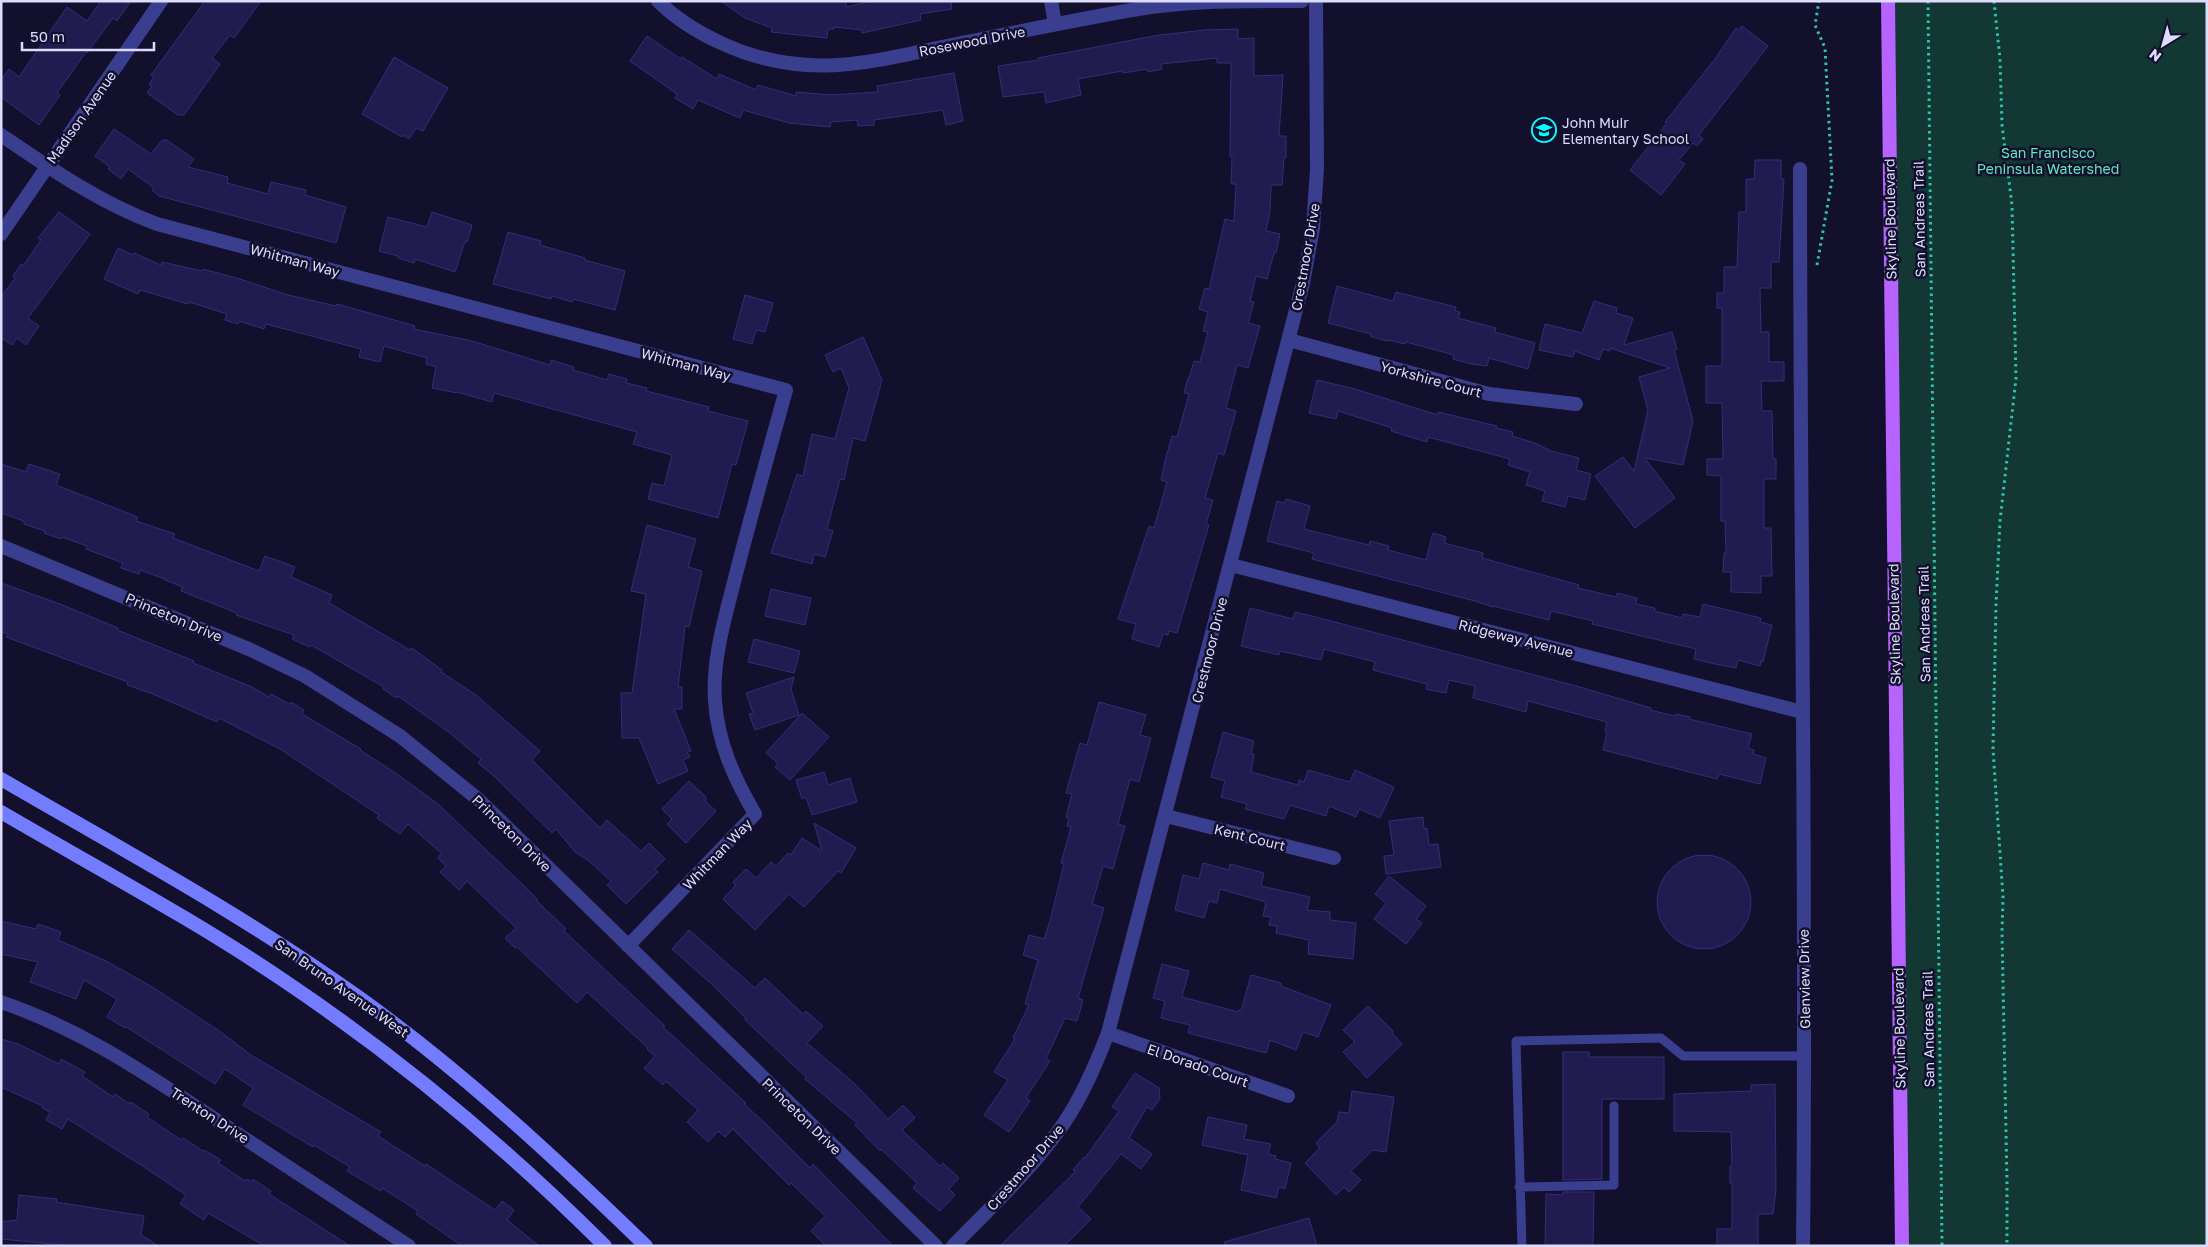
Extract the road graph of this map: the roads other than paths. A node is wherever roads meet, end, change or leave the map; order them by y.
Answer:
1 (161, 1) edge
2 (658, 1) edge
3 (1051, 1) edge
4 (1302, 1) edge
5 (1316, 1) edge
6 (1888, 1) edge
7 (1055, 24) junction
8 (1, 135) edge
9 (47, 166) junction
10 (1800, 169) dead end
11 (1, 234) edge
12 (1289, 340) junction
13 (1576, 404) dead end
14 (1, 546) edge
15 (1231, 565) junction
16 (1802, 712) junction
17 (1, 779) edge
18 (1, 812) edge
19 (1166, 816) junction
20 (1334, 858) dead end
21 (628, 946) junction
22 (1, 1002) edge
23 (1108, 1033) junction
24 (1805, 1056) junction
25 (1288, 1096) dead end
26 (1614, 1106) dead end
27 (1519, 1187) junction
28 (409, 1246) edge
29 (605, 1246) edge
30 (646, 1246) edge
31 (936, 1246) edge
32 (953, 1246) edge
33 (1522, 1246) edge
34 (1803, 1246) edge
35 (1902, 1246) edge

1 - 9 street, Madison Avenue
2 - 7 street, Rosewood Drive
3 - 7 street
4 - 7 street, Rosewood Drive
5 - 12 street, Crestmoor Drive
6 - 35 main road, Skyline Boulevard
8 - 9 street, Whitman Way
9 - 11 street, Madison Avenue
9 - 21 street, Whitman Way
10 - 16 street
12 - 13 street, Yorkshire Court
12 - 15 street, Crestmoor Drive
14 - 21 street, Princeton Drive
15 - 16 street, Ridgeway Avenue
15 - 19 street, Crestmoor Drive
16 - 24 street, Glenview Drive
17 - 30 main road, San Bruno Avenue West
18 - 29 main road, San Bruno Avenue West
19 - 20 street, Kent Court
19 - 23 street, Crestmoor Drive
21 - 31 street, Princeton Drive
22 - 28 street, Trenton Drive
23 - 25 street, El Dorado Court
23 - 32 street, Crestmoor Drive
24 - 27 lane
24 - 34 street, Glenview Drive
26 - 27 lane
27 - 33 lane

